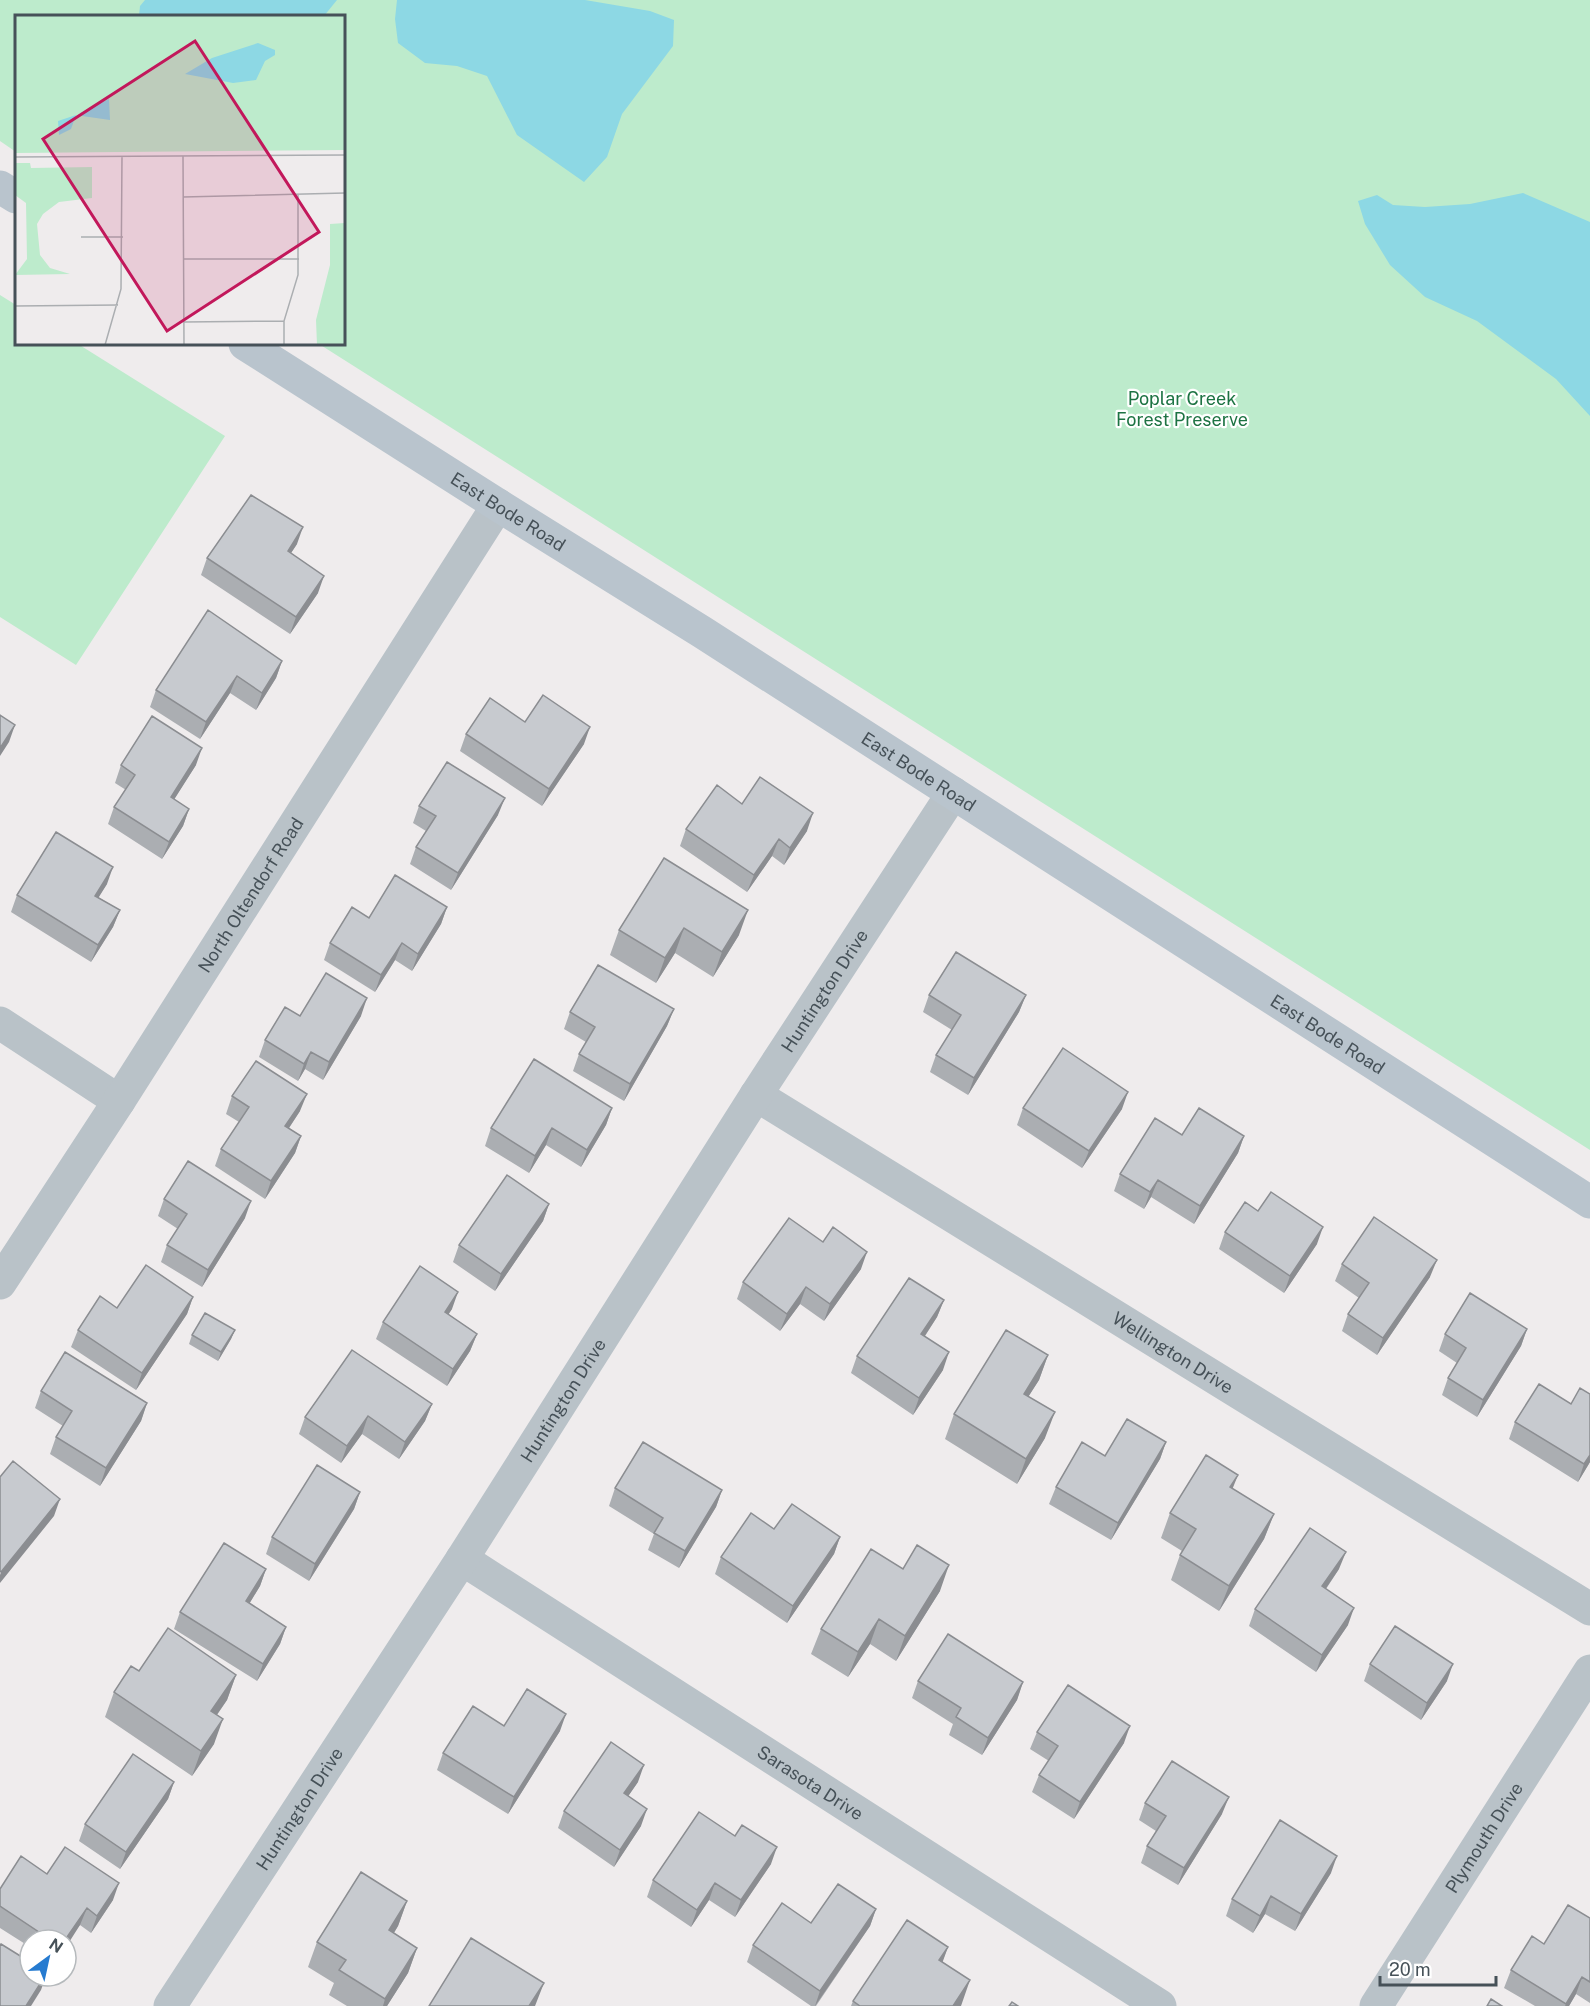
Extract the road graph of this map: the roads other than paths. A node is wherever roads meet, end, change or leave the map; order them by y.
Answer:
1 (0, 187) edge
2 (15, 196) edge
3 (247, 345) edge
4 (498, 505) junction
5 (953, 793) junction
6 (0, 1023) edge
7 (756, 1095) junction
8 (119, 1101) junction
9 (1590, 1202) edge
10 (0, 1283) edge
11 (462, 1559) junction
12 (1590, 1609) edge
13 (1590, 1671) edge
14 (170, 2006) edge
15 (1160, 2006) edge
16 (1376, 2006) edge

1 - 2 street
3 - 4 street, East Bode Road
4 - 5 street, East Bode Road
4 - 8 street, North Oltendorf Road
5 - 7 street, Huntington Drive
5 - 9 street, East Bode Road
6 - 8 street
7 - 11 street, Huntington Drive
7 - 12 street, Wellington Drive
8 - 10 street, North Oltendorf Road
11 - 14 street, Huntington Drive
11 - 15 street, Sarasota Drive
13 - 16 street, Plymouth Drive

